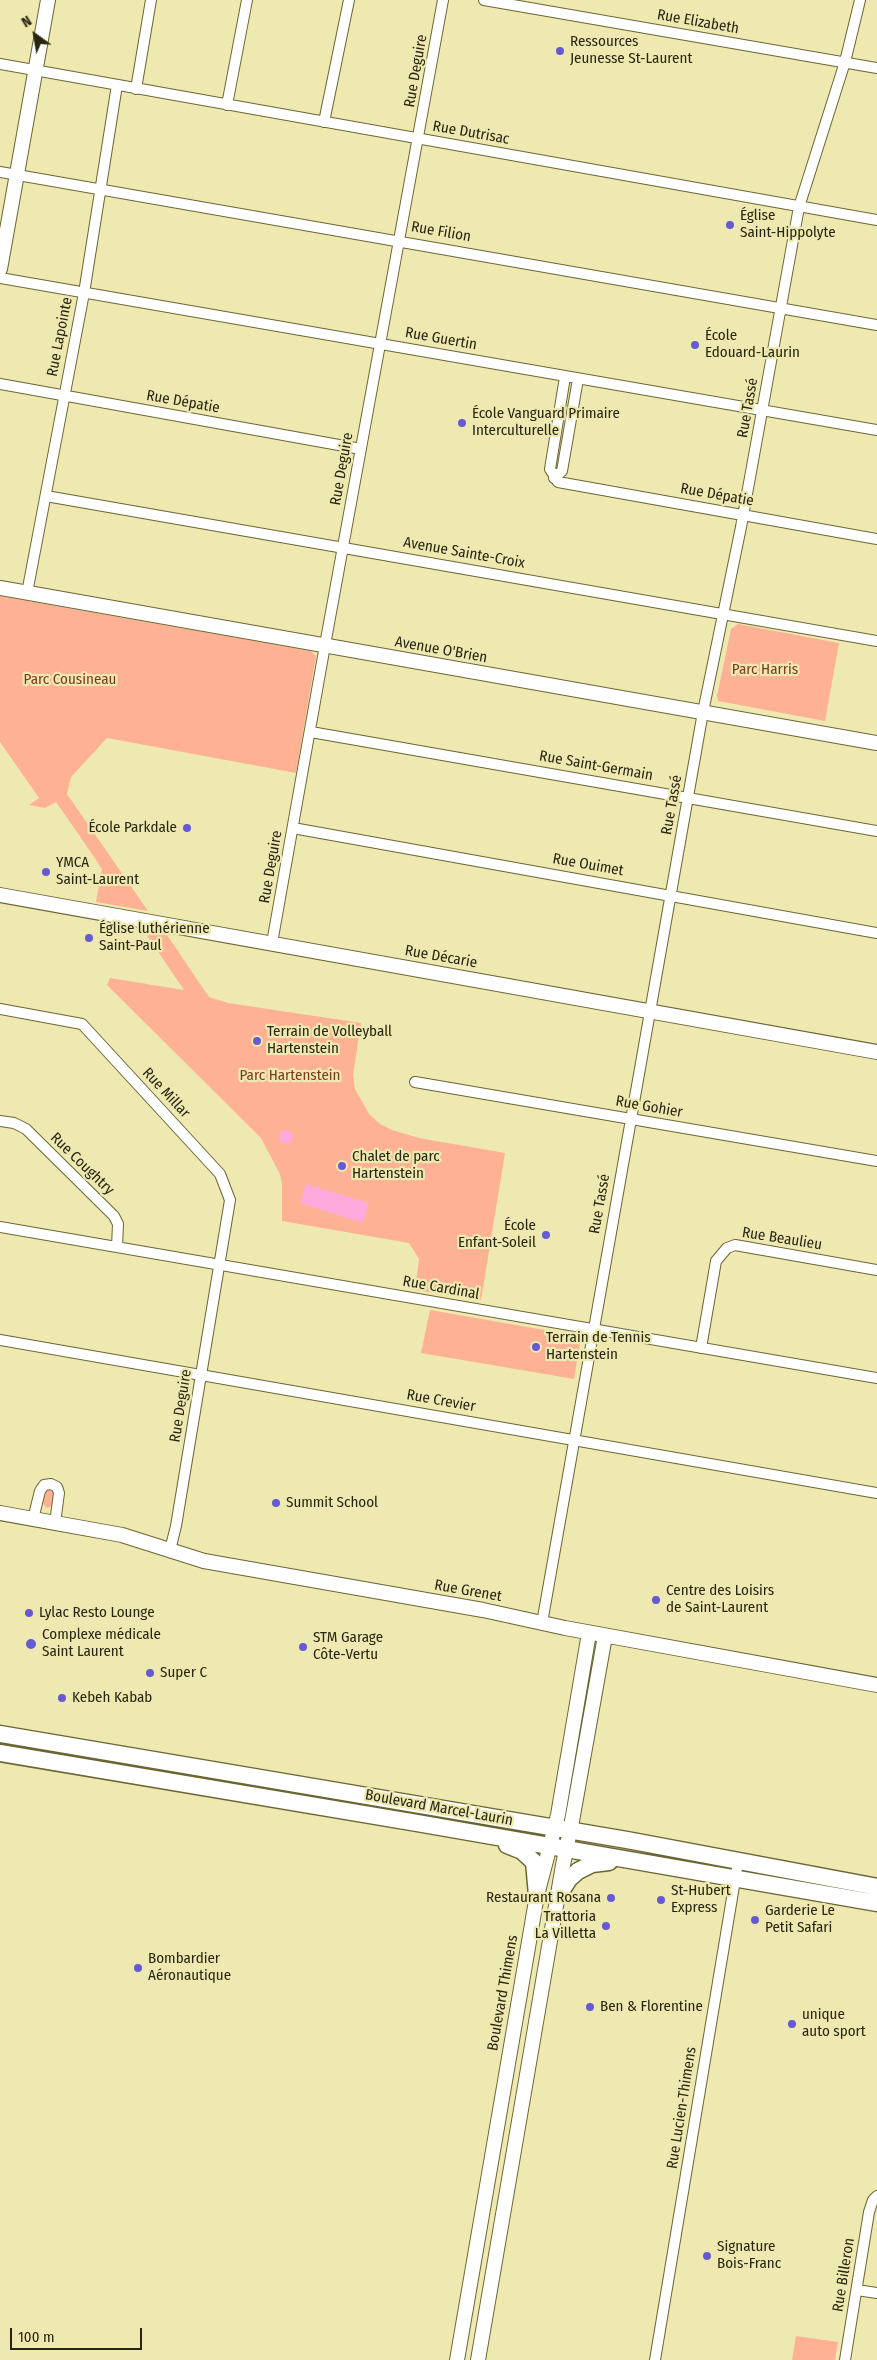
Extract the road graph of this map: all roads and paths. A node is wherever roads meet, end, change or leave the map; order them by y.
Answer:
1 (48, 0) edge
2 (151, 0) edge
3 (247, 0) edge
4 (349, 0) edge
5 (444, 0) edge
6 (484, 0) edge
7 (860, 0) edge
8 (844, 62) junction
9 (0, 64) edge
10 (877, 68) edge
11 (36, 71) junction
12 (118, 85) junction
13 (136, 89) junction
14 (227, 105) junction
15 (324, 122) junction
16 (419, 139) junction
17 (0, 172) edge
18 (17, 175) junction
19 (101, 188) junction
20 (798, 207) junction
21 (877, 220) edge
22 (399, 240) junction
23 (0, 269) edge
24 (0, 278) edge
25 (84, 293) junction
26 (780, 309) junction
27 (877, 324) edge
28 (380, 343) junction
29 (565, 377) junction
30 (578, 380) junction
31 (0, 384) edge
32 (63, 396) junction
33 (762, 410) junction
34 (558, 425) junction
35 (569, 427) junction
36 (877, 430) edge
37 (361, 449) junction
38 (554, 478) junction
39 (46, 496) junction
40 (743, 515) junction
41 (877, 539) edge
42 (344, 547) junction
43 (0, 588) edge
44 (27, 593) junction
45 (725, 614) junction
46 (877, 641) edge
47 (325, 646) junction
48 (703, 712) junction
49 (311, 732) junction
50 (877, 743) edge
51 (688, 798) junction
52 (293, 828) junction
53 (877, 831) edge
54 (0, 895) edge
55 (670, 895) junction
56 (877, 933) edge
57 (272, 943) junction
58 (0, 1009) edge
59 (651, 1011) junction
60 (877, 1052) edge
61 (416, 1082) dead end
62 (631, 1119) junction
63 (0, 1121) edge
64 (877, 1161) edge
65 (0, 1227) edge
66 (117, 1248) junction
67 (219, 1266) junction
68 (877, 1270) edge
69 (594, 1329) junction
70 (0, 1340) edge
71 (701, 1348) junction
72 (201, 1375) junction
73 (877, 1378) edge
74 (575, 1439) junction
75 (877, 1493) edge
76 (0, 1513) edge
77 (34, 1519) junction
78 (55, 1523) junction
79 (170, 1550) junction
80 (542, 1623) junction
81 (589, 1633) junction
82 (605, 1636) junction
83 (877, 1685) edge
84 (0, 1734) edge
85 (0, 1754) edge
86 (251, 1776) junction
87 (248, 1795) junction
88 (562, 1830) junction
89 (482, 1835) junction
90 (558, 1848) junction
91 (634, 1862) junction
92 (738, 1862) junction
93 (735, 1880) junction
94 (877, 1887) edge
95 (537, 1895) junction
96 (557, 1898) junction
97 (877, 1904) edge
98 (877, 2196) edge
99 (857, 2290) junction
100 (877, 2293) edge
101 (457, 2360) edge
102 (478, 2360) edge
103 (655, 2360) edge
104 (845, 2360) edge

1 - 11 street
2 - 13 street
3 - 14 street
4 - 15 street
5 - 16 street, Rue Deguire
6 - 8 street, Rue Elizabeth
7 - 8 street, Rue Tassé
8 - 10 street, Rue Elizabeth
8 - 20 street, Rue Tassé
9 - 11 street, Rue Dutrisac
11 - 12 street, Rue Dutrisac
11 - 18 street
12 - 13 street, Rue Dutrisac
12 - 19 street, Rue Lapointe
13 - 14 street, Rue Dutrisac
14 - 15 street, Rue Dutrisac
15 - 16 street, Rue Dutrisac
16 - 20 street, Rue Dutrisac
16 - 22 street, Rue Deguire
17 - 18 street, Rue Filion
18 - 19 street, Rue Filion
18 - 23 street
19 - 22 street, Rue Filion
19 - 25 street, Rue Lapointe
20 - 21 street, Rue Dutrisac
20 - 26 street, Rue Tassé
22 - 26 street, Rue Filion
22 - 28 street, Rue Deguire
24 - 25 street, Rue Guertin
25 - 28 street, Rue Guertin
25 - 32 street, Rue Lapointe
26 - 27 street, Rue Filion
26 - 33 street, Rue Tassé
28 - 29 street, Rue Guertin
28 - 37 street, Rue Deguire
29 - 30 street, Rue Guertin
29 - 34 street
30 - 33 street, Rue Guertin
30 - 35 street
31 - 32 street, Rue Dépatie
32 - 37 street, Rue Dépatie
32 - 39 street, Rue Lapointe
33 - 36 street, Rue Guertin
33 - 40 street, Rue Tassé
34 - 35 street
34 - 38 street
35 - 38 street
37 - 42 street, Rue Deguire
38 - 40 street, Rue Dépatie
39 - 42 street, Avenue Sainte-Croix
39 - 44 street, Rue Lapointe
40 - 41 street, Rue Dépatie
40 - 45 street, Rue Tassé
42 - 45 street, Avenue Sainte-Croix
42 - 47 street, Rue Deguire
43 - 44 street, Avenue O'Brien
44 - 47 street, Avenue O'Brien
45 - 46 street, Avenue Sainte-Croix
45 - 48 street, Rue Tassé
47 - 48 street, Avenue O'Brien
47 - 49 street, Rue Deguire
48 - 50 street, Avenue O'Brien
48 - 51 street, Rue Tassé
49 - 51 street, Rue Saint-Germain
49 - 52 street, Rue Deguire
51 - 53 street, Rue Saint-Germain
51 - 55 street, Rue Tassé
52 - 55 street, Rue Ouimet
52 - 57 street, Rue Deguire
54 - 57 street, Rue Décarie
55 - 56 street, Rue Ouimet
55 - 59 street, Rue Tassé
57 - 59 street, Rue Décarie
58 - 67 street, Rue Millar
59 - 60 street, Rue Décarie
59 - 62 street, Rue Tassé
61 - 62 street, Rue Gohier
62 - 64 street, Rue Gohier
62 - 69 street, Rue Tassé
63 - 66 street, Rue Coughtry
65 - 66 street, Rue Cardinal
66 - 67 street, Rue Cardinal
67 - 69 street, Rue Cardinal
67 - 72 street, Rue Deguire
68 - 71 street, Rue Beaulieu
69 - 71 street, Rue Cardinal
69 - 74 street, Rue Tassé
70 - 72 street, Rue Crevier
71 - 73 street, Rue Cardinal
72 - 74 street, Rue Crevier
72 - 79 street, Rue Deguire
74 - 75 street, Rue Crevier
74 - 80 street, Rue Tassé
76 - 77 street, Rue Grenet
77 - 78 street, Rue Grenet
77 - 78 street
78 - 79 street, Rue Grenet
79 - 80 street, Rue Grenet
80 - 81 street, Rue Grenet
81 - 82 street, Rue Grenet
81 - 88 street, Boulevard Thimens
82 - 83 street, Rue Grenet
82 - 88 street, Boulevard Thimens
84 - 86 main road, Boulevard Marcel-Laurin
85 - 87 main road, Boulevard Marcel-Laurin
86 - 87 main road
86 - 88 main road, Boulevard Marcel-Laurin
87 - 89 main road, Boulevard Marcel-Laurin
88 - 90 street, Boulevard Thimens
88 - 92 main road, Boulevard Marcel-Laurin
89 - 90 main road, Boulevard Marcel-Laurin
89 - 95 main road
90 - 91 main road, Boulevard Marcel-Laurin
90 - 95 street, Boulevard Thimens
90 - 96 street, Boulevard Thimens
91 - 93 main road, Boulevard Marcel-Laurin
91 - 96 main road
92 - 93 street, Rue Lucien-Thimens
92 - 94 main road, Boulevard Marcel-Laurin
93 - 97 main road, Boulevard Marcel-Laurin
93 - 103 street, Rue Lucien-Thimens
95 - 101 street, Boulevard Thimens
96 - 102 street, Boulevard Thimens
98 - 99 street, Rue Billeron
99 - 100 street
99 - 104 street, Rue Billeron

